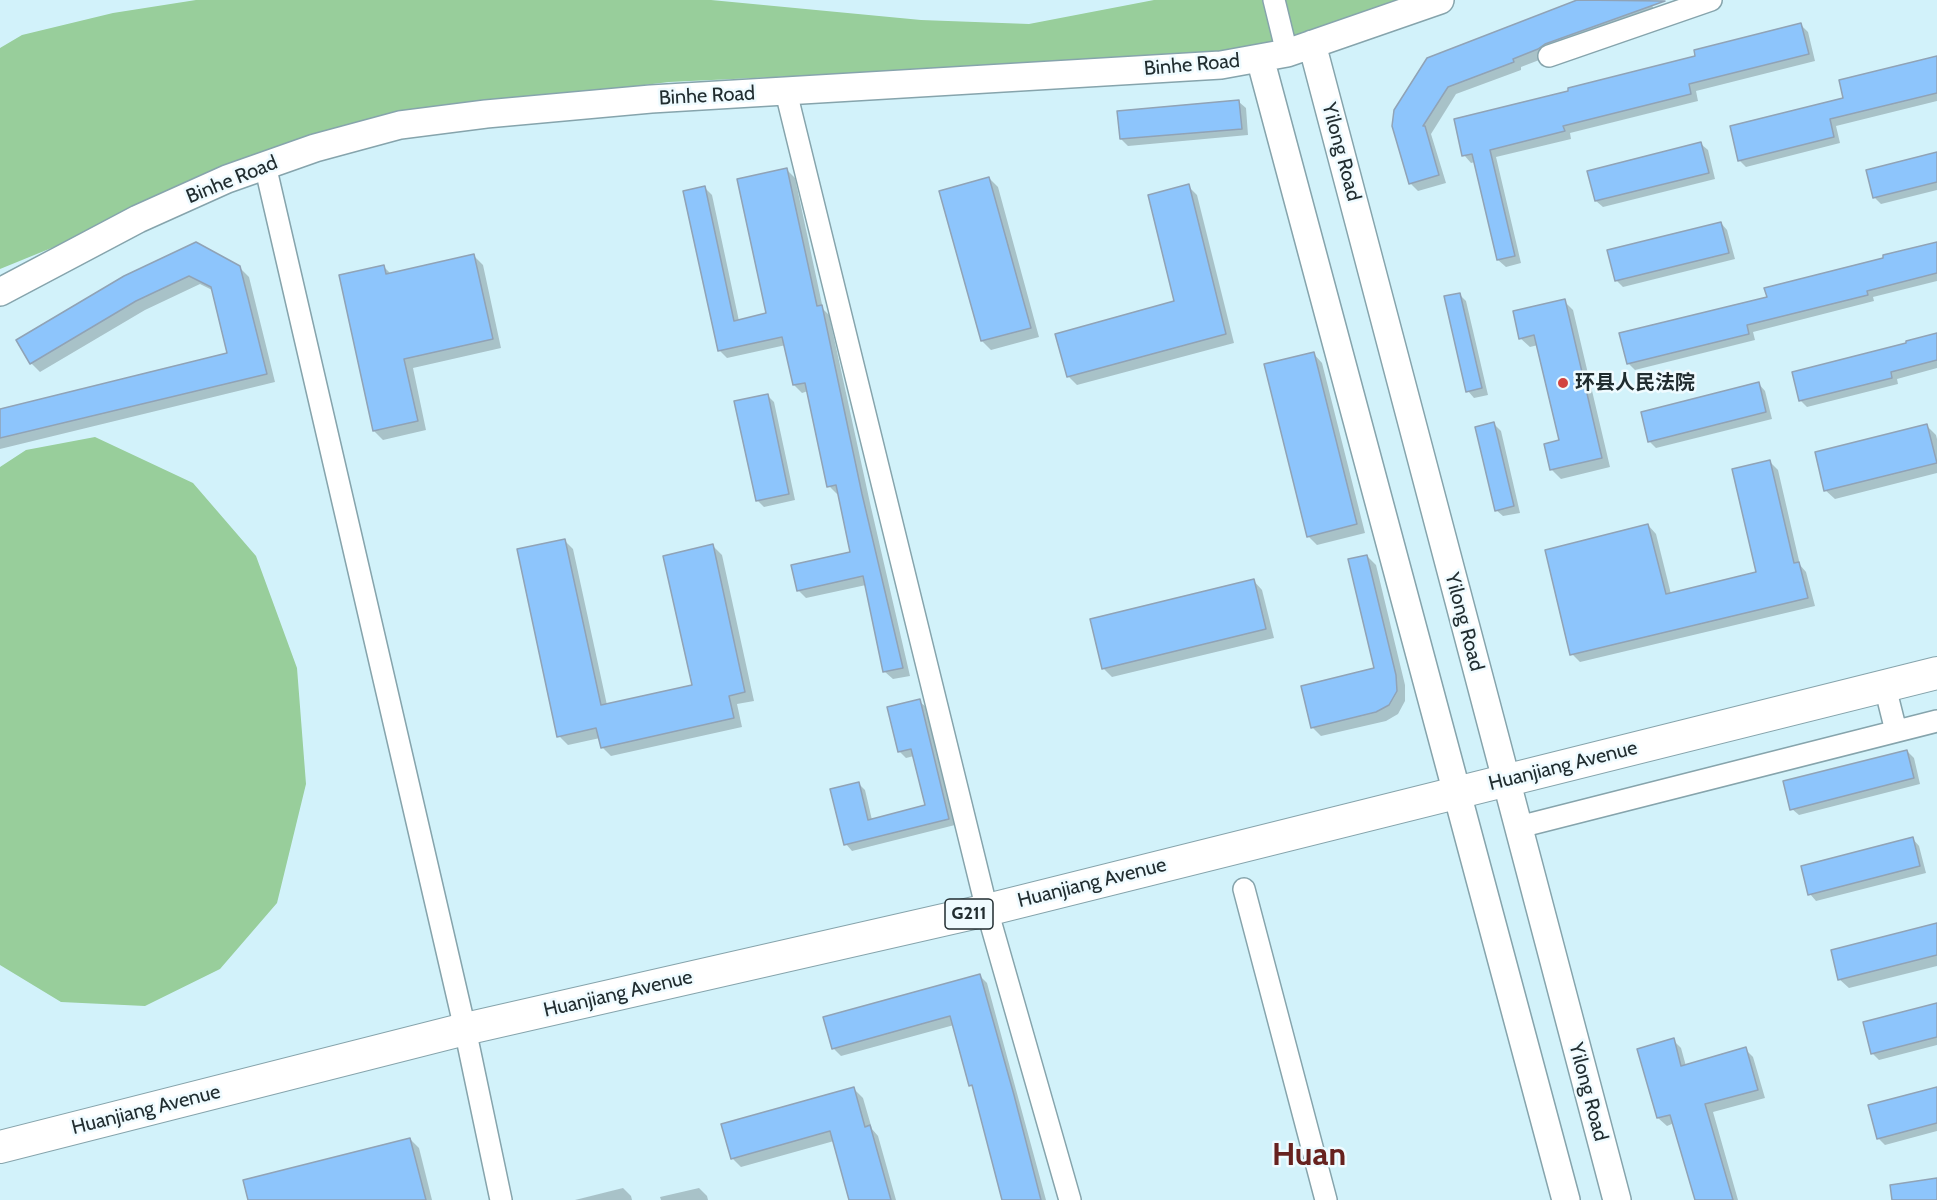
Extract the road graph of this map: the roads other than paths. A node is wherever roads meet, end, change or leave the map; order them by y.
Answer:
1 (1274, 0) edge
2 (1440, 0) edge
3 (1711, 0) edge
4 (1665, 8) edge
5 (1312, 44) junction
6 (1287, 52) junction
7 (1549, 56) dead end
8 (1260, 58) junction
9 (786, 92) junction
10 (265, 165) junction
11 (0, 292) edge
12 (1937, 652) edge
13 (1937, 674) edge
14 (1885, 687) junction
15 (1937, 721) edge
16 (1896, 731) junction
17 (1503, 770) junction
18 (1454, 782) junction
19 (1518, 827) junction
20 (1244, 890) dead end
21 (984, 899) junction
22 (463, 1019) junction
23 (0, 1125) edge
24 (0, 1147) edge
25 (501, 1200) edge
26 (1070, 1200) edge
27 (1326, 1200) edge
28 (1566, 1200) edge
29 (1617, 1200) edge

1 - 6 street
2 - 5 main road, Binhe Road
3 - 4 street
4 - 7 street
5 - 6 main road, Binhe Road
5 - 17 main road, Yilong Road
6 - 8 main road, Binhe Road
8 - 9 main road, Binhe Road
8 - 18 main road
9 - 10 main road, Binhe Road
9 - 21 street
10 - 11 main road, Binhe Road
10 - 22 street
12 - 17 highway, Huanjiang Avenue / G211
13 - 14 highway, Huanjiang Avenue / G211
14 - 16 street
14 - 17 highway, Huanjiang Avenue / G211
15 - 16 street
16 - 19 street
17 - 18 highway, Huanjiang Avenue / G211
17 - 19 main road, Yilong Road
18 - 21 highway, Huanjiang Avenue / G211
18 - 28 main road
19 - 29 main road, Yilong Road
20 - 27 street
21 - 22 highway, Huanjiang Avenue / G211
21 - 26 street
22 - 23 highway, Huanjiang Avenue / G211
22 - 24 highway, Huanjiang Avenue / G211
22 - 25 street

